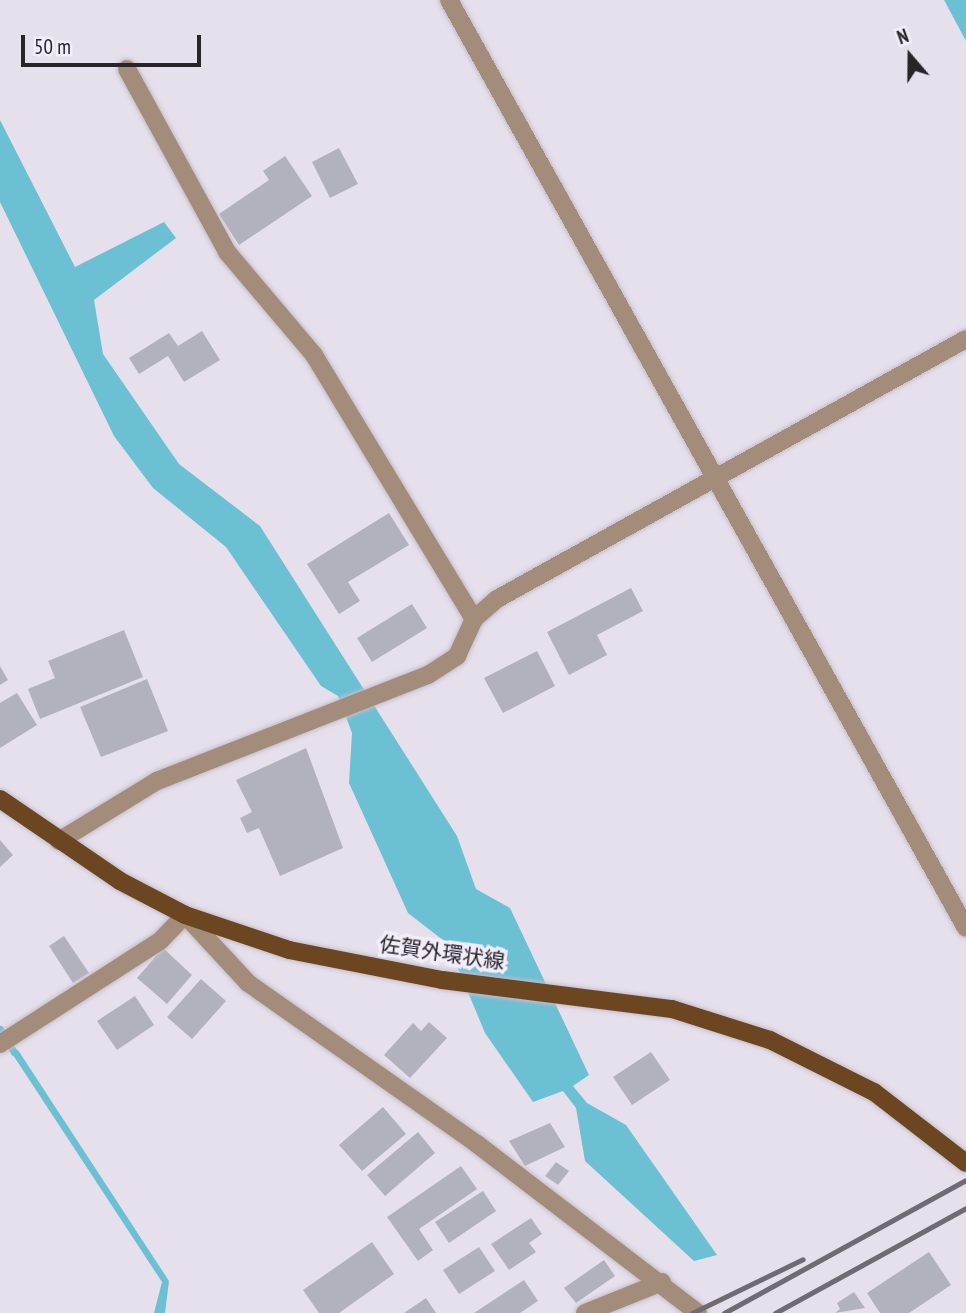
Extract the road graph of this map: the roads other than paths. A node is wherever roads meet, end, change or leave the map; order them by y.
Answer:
1 (449, 0) edge
2 (127, 69) dead end
3 (966, 339) edge
4 (718, 478) junction
5 (474, 620) junction
6 (0, 799) edge
7 (59, 841) junction
8 (185, 915) junction
9 (966, 928) edge
10 (8, 1039) edge
11 (966, 1163) edge
12 (662, 1282) junction
13 (585, 1313) edge
14 (698, 1313) edge

1 - 4 street
2 - 5 street
3 - 4 street
4 - 5 street
4 - 9 street
5 - 7 street
6 - 7 main road, 佐賀外環状線
7 - 8 main road, 佐賀外環状線
8 - 10 street
8 - 11 main road, 佐賀外環状線
8 - 12 street
12 - 13 street
12 - 14 street

